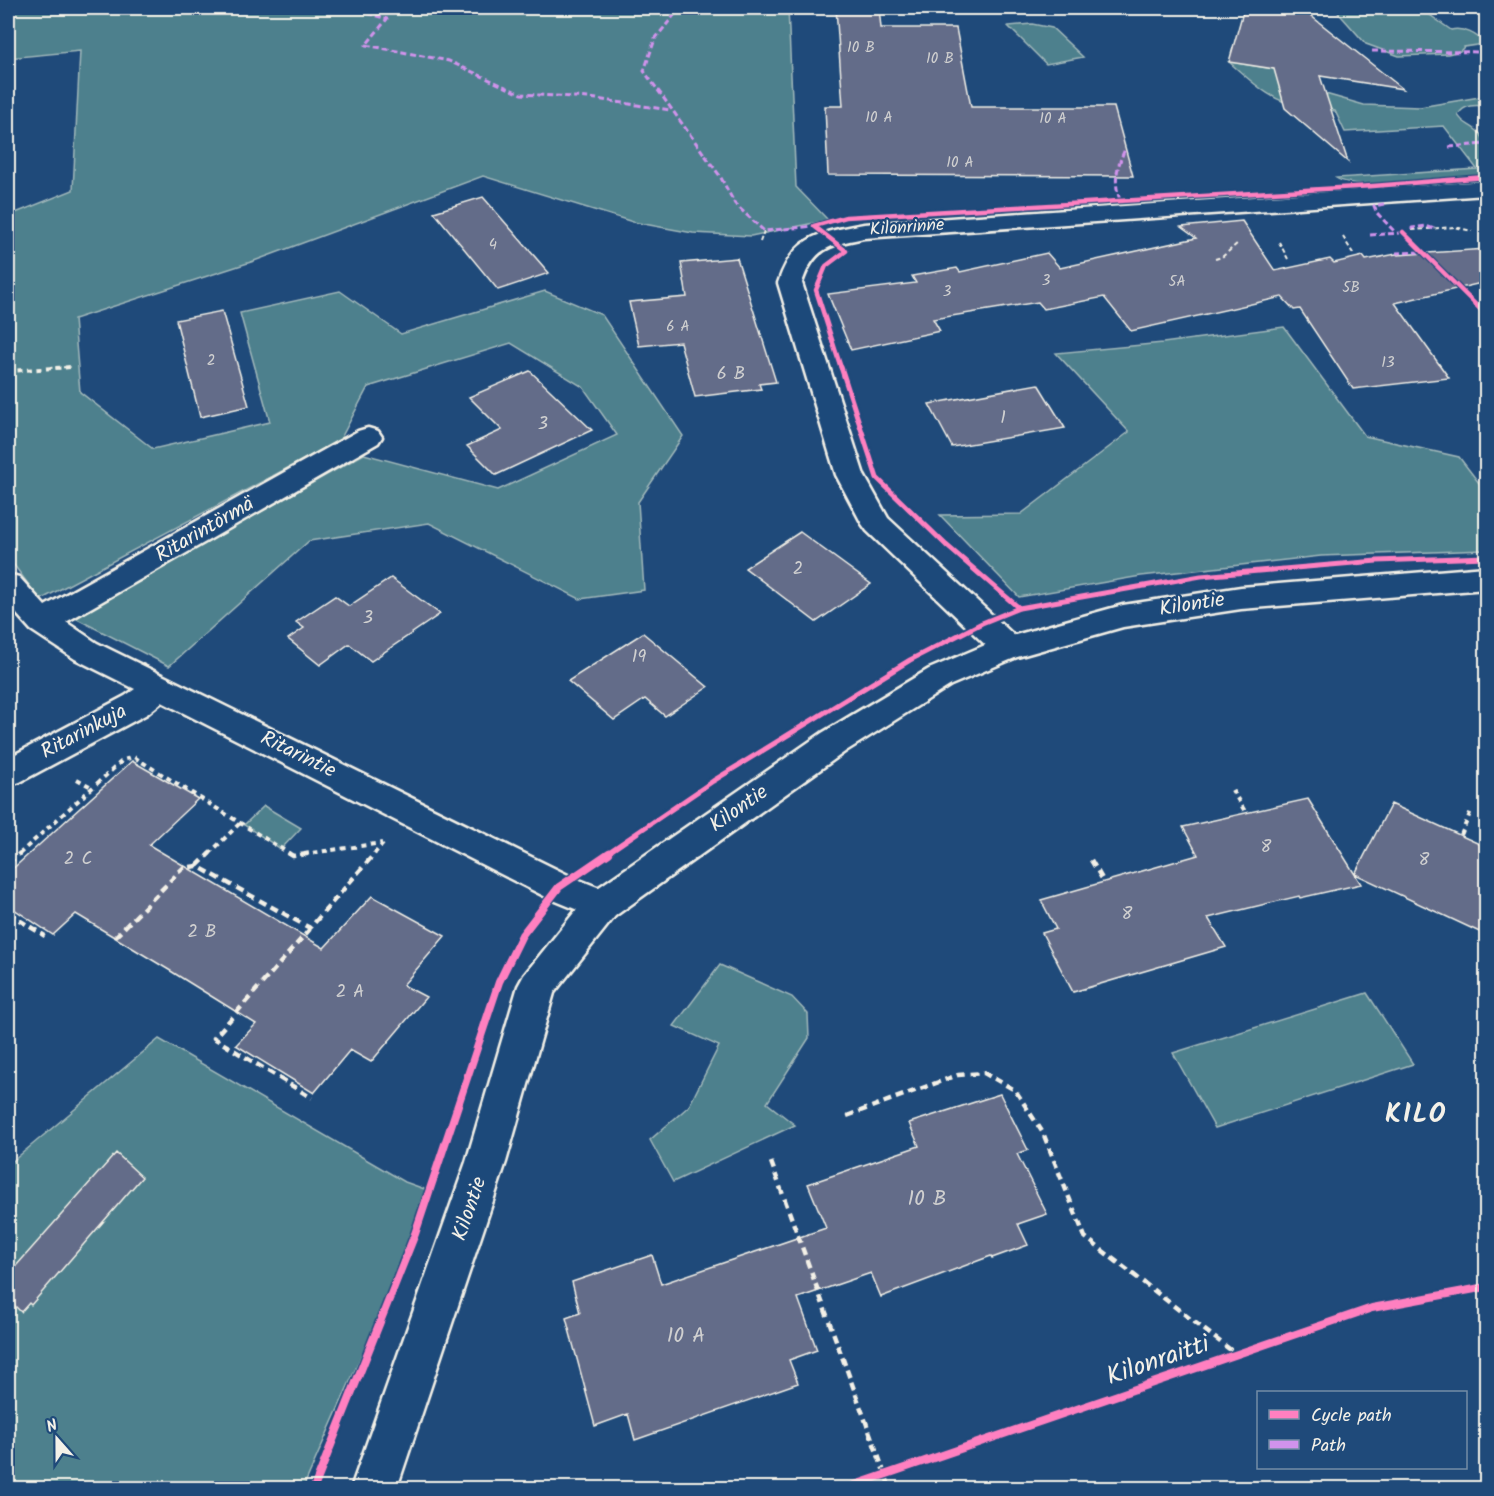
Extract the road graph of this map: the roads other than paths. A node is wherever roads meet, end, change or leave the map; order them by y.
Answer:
1 (1486, 188) edge
2 (368, 437) dead end
3 (1486, 578) edge
4 (8, 585) edge
5 (42, 622) junction
6 (1008, 648) junction
7 (158, 688) junction
8 (8, 772) edge
9 (602, 905) junction
10 (375, 1488) edge

1 - 6 street, Kilonrinne
2 - 5 street, Ritarintörmä
3 - 6 street, Kilontie
4 - 5 street, Ritarintie
5 - 7 street, Ritarintie
6 - 9 street, Kilontie
7 - 8 street, Ritarinkuja
7 - 9 street, Ritarintie
9 - 10 street, Kilontie

